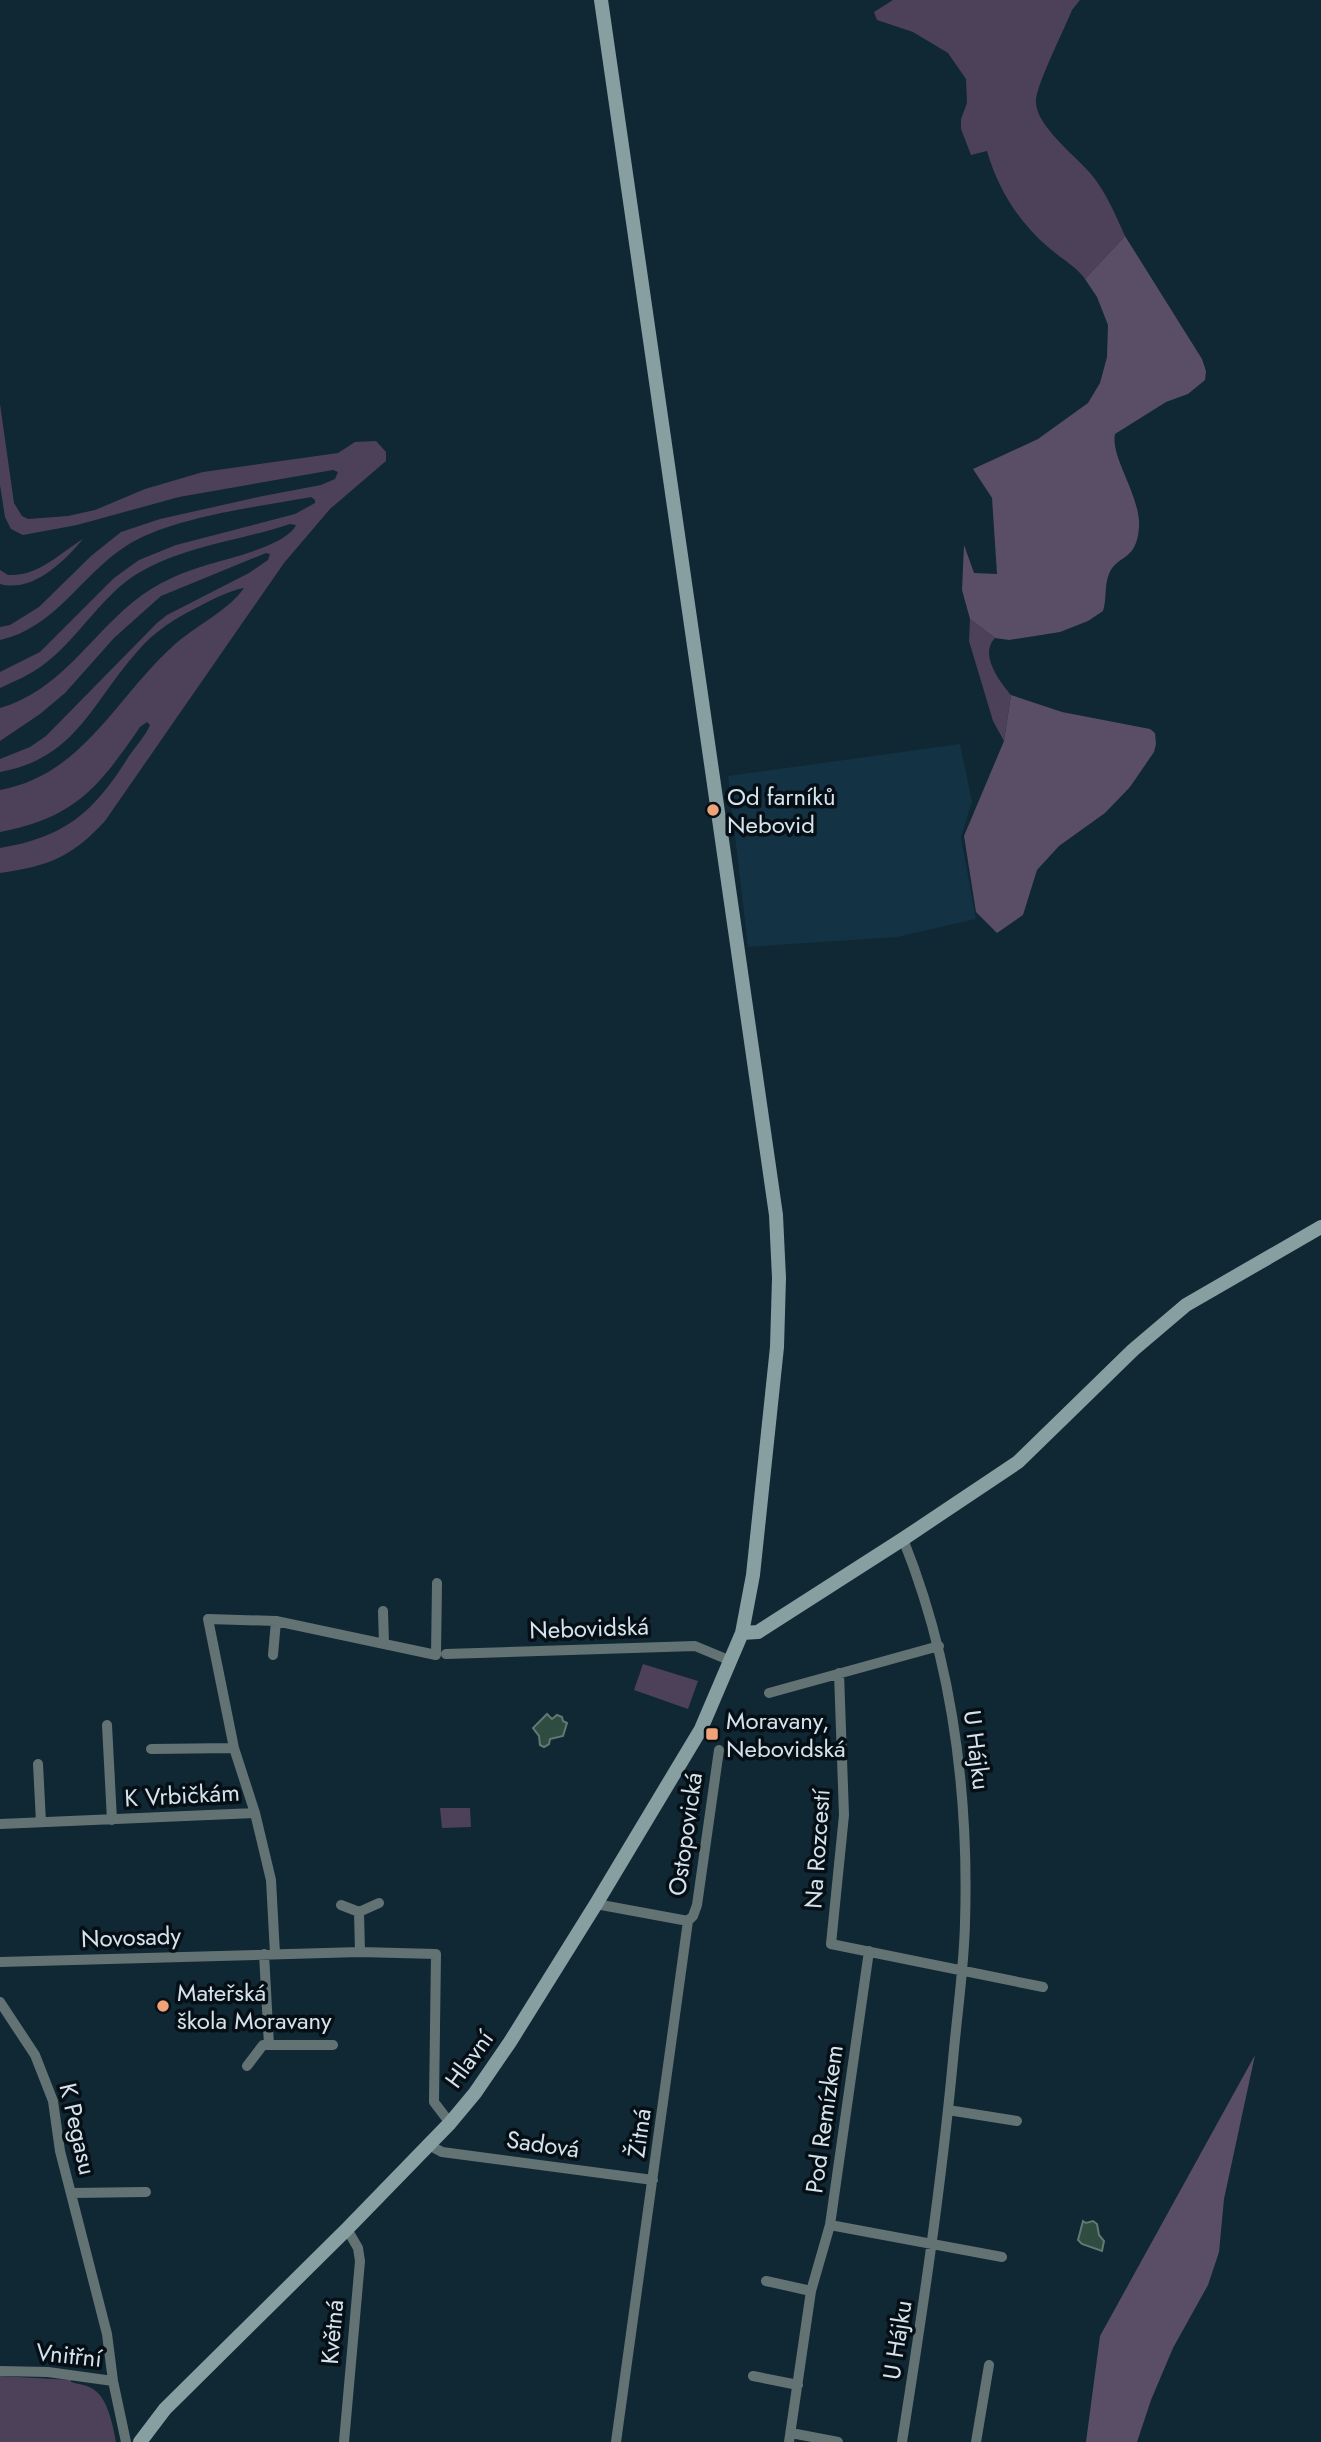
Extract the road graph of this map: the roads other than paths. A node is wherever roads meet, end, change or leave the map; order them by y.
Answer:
1 (601, 0) edge
2 (1321, 1227) edge
3 (903, 1539) junction
4 (437, 1583) dead end
5 (383, 1611) dead end
6 (276, 1621) junction
7 (742, 1633) junction
8 (384, 1644) junction
9 (939, 1646) junction
10 (446, 1654) dead end
11 (273, 1655) dead end
12 (731, 1661) junction
13 (839, 1673) junction
14 (769, 1693) dead end
15 (107, 1725) dead end
16 (234, 1748) junction
17 (151, 1749) dead end
18 (719, 1750) dead end
19 (38, 1764) dead end
20 (255, 1813) junction
21 (112, 1819) junction
22 (41, 1822) junction
23 (0, 1824) edge
24 (379, 1903) dead end
25 (596, 1903) junction
26 (341, 1905) dead end
27 (359, 1912) junction
28 (688, 1920) junction
29 (869, 1951) junction
30 (360, 1952) junction
31 (270, 1954) junction
32 (0, 1962) edge
33 (961, 1972) junction
34 (1043, 1987) dead end
35 (0, 2002) edge
36 (269, 2045) junction
37 (333, 2045) dead end
38 (247, 2066) dead end
39 (948, 2110) junction
40 (1017, 2120) dead end
41 (450, 2123) junction
42 (429, 2145) junction
43 (653, 2180) junction
44 (146, 2192) dead end
45 (72, 2193) junction
46 (830, 2225) junction
47 (347, 2229) junction
48 (933, 2245) junction
49 (1002, 2257) dead end
50 (766, 2281) dead end
51 (811, 2291) junction
52 (989, 2365) dead end
53 (0, 2371) edge
54 (753, 2376) dead end
55 (113, 2381) junction
56 (798, 2385) junction
57 (790, 2437) edge
58 (126, 2442) edge
59 (140, 2442) edge
60 (344, 2442) edge
61 (616, 2442) edge
62 (838, 2442) edge
63 (902, 2442) edge
64 (975, 2442) edge

1 - 7 street, Hlavní
2 - 3 street
3 - 7 street
3 - 9 street, U Hájku
4 - 8 street
5 - 8 street
6 - 8 street
6 - 11 street
6 - 16 street
7 - 12 street, Hlavní
9 - 13 street
9 - 33 street, U Hájku
10 - 12 street, Nebovidská
12 - 25 street, Hlavní
13 - 14 street
13 - 29 street, Na Rozcestí
15 - 21 street, K Vrbičkám
16 - 17 street, K Vrbičkám
16 - 20 street, K Vrbičkám
18 - 28 street, Ostopovická
19 - 22 street
20 - 21 street, K Vrbičkám
20 - 31 street, K Vrbičkám
21 - 22 street, K Vrbičkám
22 - 23 street, K Vrbičkám
24 - 27 street
25 - 28 street
25 - 41 street, Hlavní
26 - 27 street
27 - 30 street
28 - 43 street, Žitná
29 - 33 street
29 - 46 street, Pod Remízkem
30 - 31 street, Novosady
30 - 41 street, Novosady
31 - 32 street, Novosady
31 - 36 street
33 - 34 street
33 - 39 street, U Hájku
35 - 45 street, K Pegasu
36 - 37 street
36 - 38 street
39 - 40 street
39 - 48 street, U Hájku
41 - 42 street, Hlavní
42 - 43 street, Sadová
42 - 47 street, Hlavní
43 - 61 street, Žitná
44 - 45 street, K Pegasu
45 - 55 street, K Pegasu
46 - 48 street
46 - 51 street, Pod Remízkem
47 - 59 street, Hlavní
47 - 60 street, Květná
48 - 49 street
48 - 63 street, U Hájku
50 - 51 street
51 - 56 street, Pod Remízkem
52 - 64 street
53 - 55 street, Vnitřní
54 - 56 street
55 - 58 street, Vnitřní
56 - 57 street, Pod Remízkem
57 - 62 street

